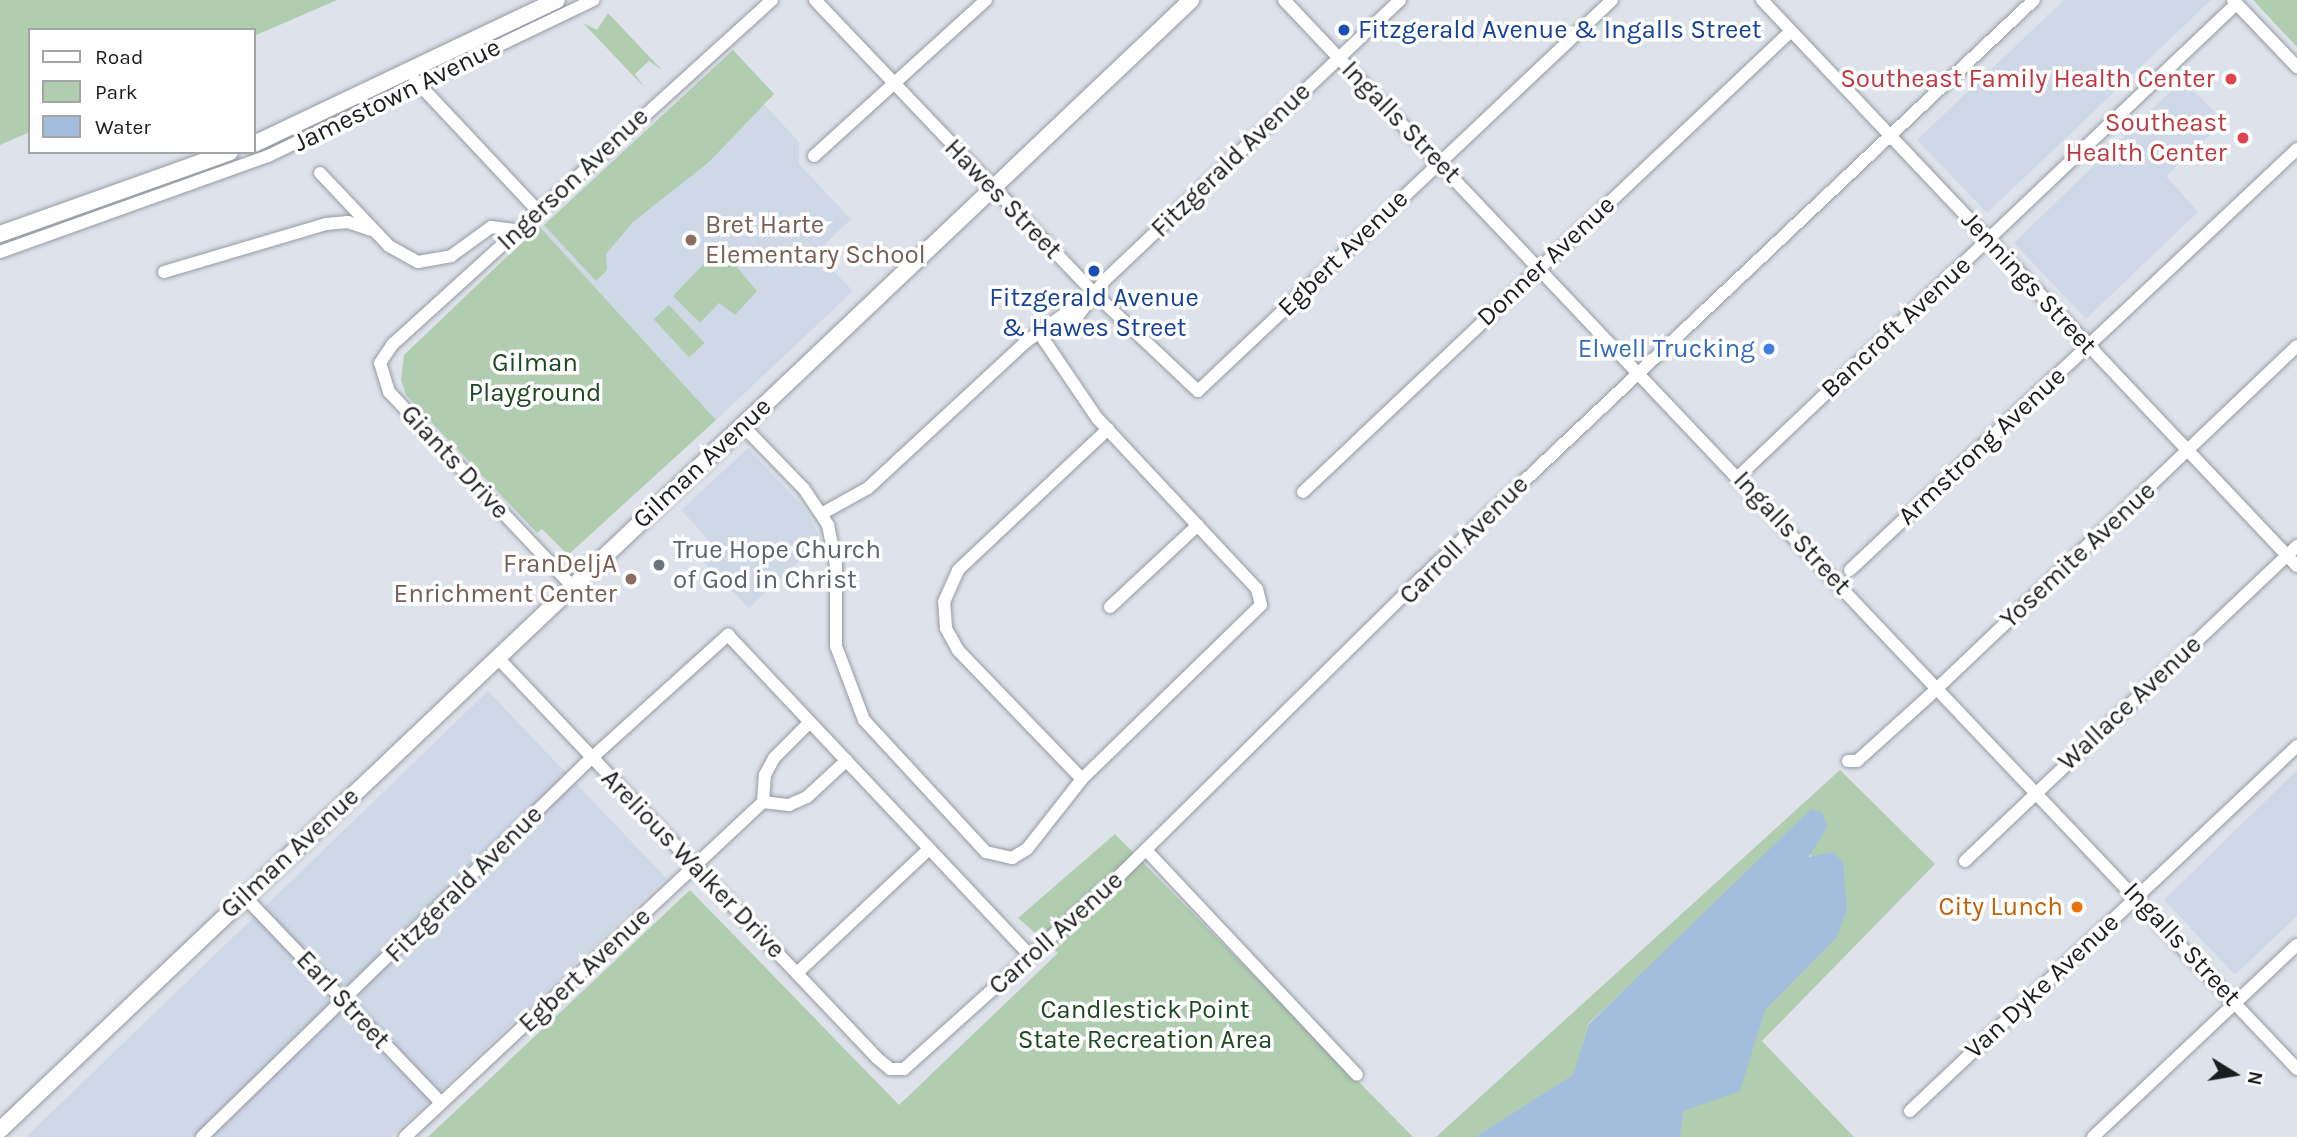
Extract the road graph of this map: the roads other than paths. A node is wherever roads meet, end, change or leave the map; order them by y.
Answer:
1 (556, 0) edge
2 (594, 0) edge
3 (772, 0) edge
4 (815, 0) edge
5 (986, 0) edge
6 (1191, 0) edge
7 (1284, 0) edge
8 (1400, 0) edge
9 (1612, 0) edge
10 (1762, 0) edge
11 (2034, 0) edge
12 (2235, 2) edge
13 (1790, 32) junction
14 (1339, 57) junction
15 (2297, 67) edge
16 (414, 78) junction
17 (895, 86) junction
18 (1889, 135) junction
19 (292, 136) junction
20 (256, 144) edge
21 (2297, 149) edge
22 (256, 150) edge
23 (225, 154) edge
24 (245, 154) edge
25 (814, 156) dead end
26 (1439, 161) junction
27 (320, 173) dead end
28 (992, 188) junction
29 (98, 210) junction
30 (540, 212) junction
31 (517, 230) junction
32 (0, 234) edge
33 (380, 236) junction
34 (1989, 240) junction
35 (0, 252) edge
36 (1539, 267) junction
37 (164, 272) dead end
38 (1094, 293) junction
39 (1040, 334) junction
40 (2089, 346) junction
41 (2297, 346) edge
42 (380, 363) joint
43 (1639, 371) junction
44 (1198, 391) joint
45 (742, 425) junction
46 (1108, 429) junction
47 (2187, 451) junction
48 (1739, 476) junction
49 (1303, 492) dead end
50 (823, 513) junction
51 (1198, 525) junction
52 (2297, 546) edge
53 (2287, 556) junction
54 (2297, 566) edge
55 (1850, 570) dead end
56 (571, 585) junction
57 (1110, 607) dead end
58 (497, 657) junction
59 (1938, 687) junction
60 (809, 723) junction
61 (2297, 746) edge
62 (593, 759) junction
63 (847, 760) junction
64 (1852, 761) dead end
65 (1082, 779) junction
66 (2038, 791) junction
67 (763, 802) junction
68 (928, 850) junction
69 (1146, 850) junction
70 (1965, 861) dead end
71 (696, 866) junction
72 (245, 897) junction
73 (2137, 897) junction
74 (2297, 945) edge
75 (1030, 955) junction
76 (797, 973) junction
77 (345, 1002) junction
78 (2237, 1002) junction
79 (890, 1069) joint
80 (2297, 1069) edge
81 (1357, 1075) dead end
82 (441, 1103) junction
83 (1910, 1111) dead end
84 (0, 1130) edge
85 (202, 1137) edge
86 (405, 1137) edge
87 (2093, 1137) edge

1 - 16 street, Jamestown Avenue
2 - 16 street, Jamestown Avenue
3 - 30 street, Ingerson Avenue
4 - 17 street, Hawes Street
5 - 17 street
6 - 28 street, Gilman Avenue
7 - 14 street, Ingalls Street
8 - 14 street, Fitzgerald Avenue
9 - 26 street, Egbert Avenue
10 - 13 street, Jennings Street
11 - 18 street, Carroll Avenue
12 - 15 street
12 - 34 street, Bancroft Avenue
13 - 18 street, Jennings Street
13 - 36 street, Donner Avenue
14 - 26 street, Ingalls Street
14 - 38 street, Fitzgerald Avenue
16 - 19 street, Jamestown Avenue
16 - 30 street
17 - 25 street
17 - 28 street, Hawes Street
18 - 34 street, Jennings Street
18 - 43 street, Carroll Avenue
19 - 20 street, Jamestown Avenue
19 - 22 street, Jamestown Avenue
21 - 40 street, Armstrong Avenue
23 - 29 street, Jamestown Avenue
24 - 29 street, Jamestown Avenue
26 - 36 street, Ingalls Street
26 - 44 street, Egbert Avenue
27 - 33 street
28 - 38 street, Hawes Street
28 - 45 street, Gilman Avenue
29 - 32 street, Jamestown Avenue
29 - 35 street, Jamestown Avenue
30 - 31 street, Ingerson Avenue
31 - 33 street
31 - 42 street, Ingerson Avenue
33 - 37 street
34 - 40 street, Jennings Street
34 - 48 street, Bancroft Avenue
36 - 43 street, Ingalls Street
36 - 49 street, Donner Avenue
38 - 39 street, Fitzgerald Avenue
38 - 44 street, Hawes Street
39 - 46 street
39 - 50 street, Fitzgerald Avenue
40 - 47 street, Jennings Street
40 - 55 street, Armstrong Avenue
41 - 47 street, Yosemite Avenue
42 - 56 street, Giants Drive
43 - 48 street, Ingalls Street
43 - 69 street, Carroll Avenue
45 - 50 street
45 - 56 street, Gilman Avenue
46 - 51 street
46 - 65 street
47 - 53 street, Jennings Street
47 - 59 street, Yosemite Avenue
48 - 59 street, Ingalls Street
50 - 65 street
51 - 57 street
51 - 65 street
52 - 53 street, Wallace Avenue
53 - 54 street, Jennings Street
53 - 66 street, Wallace Avenue
56 - 58 street, Gilman Avenue
58 - 62 street, Arelious Walker Drive
58 - 72 street, Gilman Avenue
59 - 64 street, Yosemite Avenue
59 - 66 street, Ingalls Street
60 - 62 street, Fitzgerald Avenue
60 - 63 street
60 - 67 street
61 - 73 street, Van Dyke Avenue
62 - 71 street, Arelious Walker Drive
62 - 77 street, Fitzgerald Avenue
63 - 67 street
63 - 68 street
66 - 70 street, Wallace Avenue
66 - 73 street, Ingalls Street
67 - 71 street, Egbert Avenue
68 - 75 street
68 - 76 street
69 - 75 street, Carroll Avenue
69 - 81 street
71 - 76 street, Arelious Walker Drive
71 - 82 street, Egbert Avenue
72 - 77 street, Earl Street
72 - 84 street, Gilman Avenue
73 - 78 street, Ingalls Street
73 - 83 street, Van Dyke Avenue
74 - 78 street
75 - 79 street, Carroll Avenue
76 - 79 street, Arelious Walker Drive
77 - 82 street, Earl Street
77 - 85 street, Fitzgerald Avenue
78 - 80 street, Ingalls Street
78 - 87 street
82 - 86 street, Egbert Avenue

